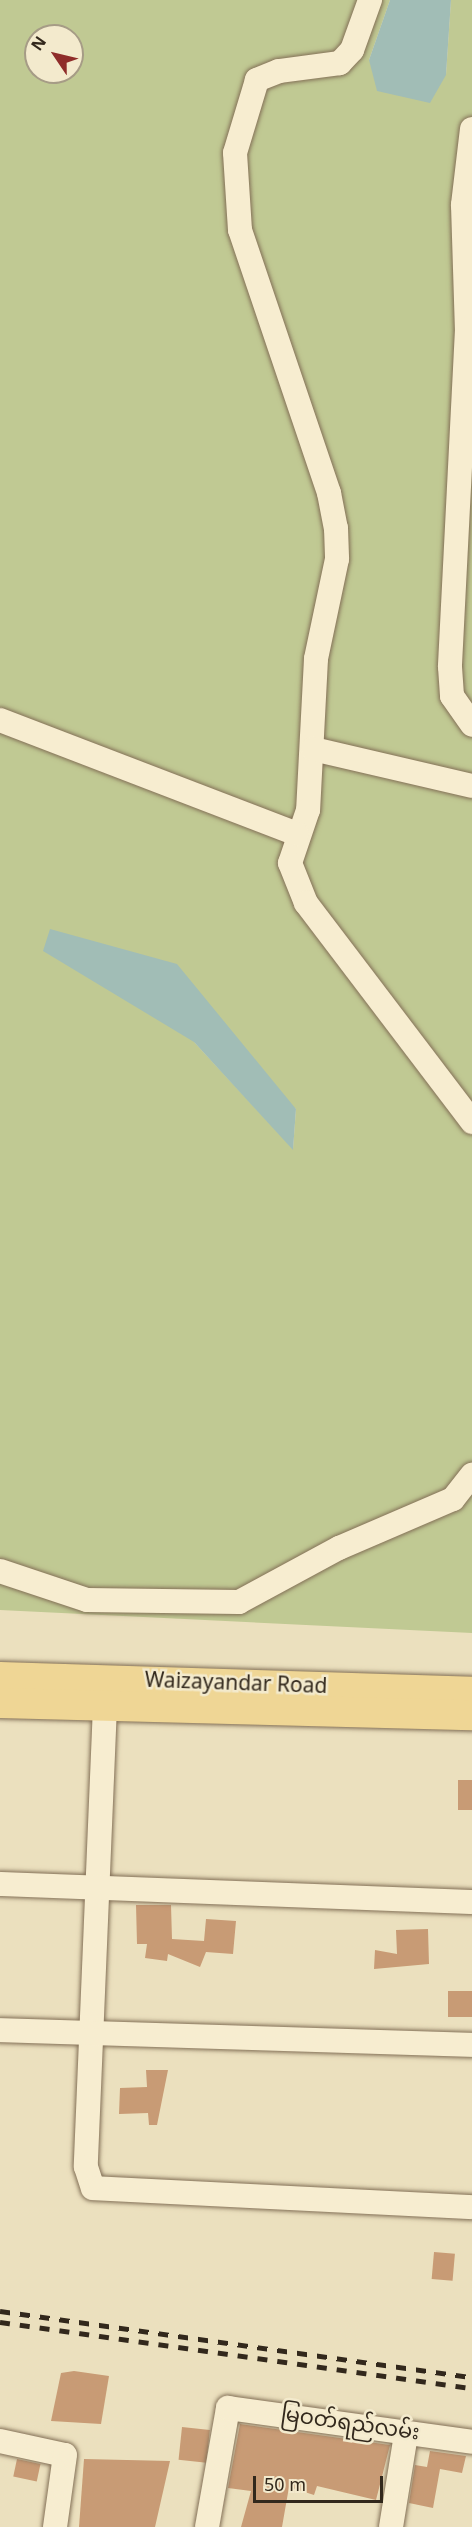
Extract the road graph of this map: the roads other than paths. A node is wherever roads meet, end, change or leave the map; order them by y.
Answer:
1 (370, 0) edge
2 (472, 129) edge
3 (0, 720) edge
4 (472, 725) edge
5 (313, 749) junction
6 (472, 786) edge
7 (297, 834) junction
8 (472, 1122) edge
9 (472, 1475) edge
10 (0, 1571) edge
11 (0, 1677) edge
12 (472, 1692) edge
13 (0, 1702) edge
14 (105, 1706) junction
15 (472, 1715) edge
16 (0, 1884) edge
17 (96, 1887) junction
18 (472, 1902) edge
19 (0, 2030) edge
20 (90, 2033) junction
21 (472, 2046) edge
22 (472, 2207) edge
23 (406, 2434) junction
24 (0, 2441) edge
25 (472, 2442) edge
26 (55, 2527) edge
27 (207, 2527) edge
28 (391, 2527) edge

1 - 5 street
2 - 4 street
3 - 7 street
5 - 6 street
5 - 7 street
7 - 8 street
9 - 10 street
11 - 12 main road, Waizayandar Road
13 - 14 main road, Waizayandar Road
14 - 15 main road, Waizayandar Road
14 - 17 street
16 - 17 street
17 - 18 street
17 - 20 street
19 - 20 street
20 - 21 street
20 - 22 street
23 - 25 street, မြဝတ်ရည်လမ်း
23 - 27 street, မြဝတ်ရည်လမ်း
23 - 28 street
24 - 26 street

